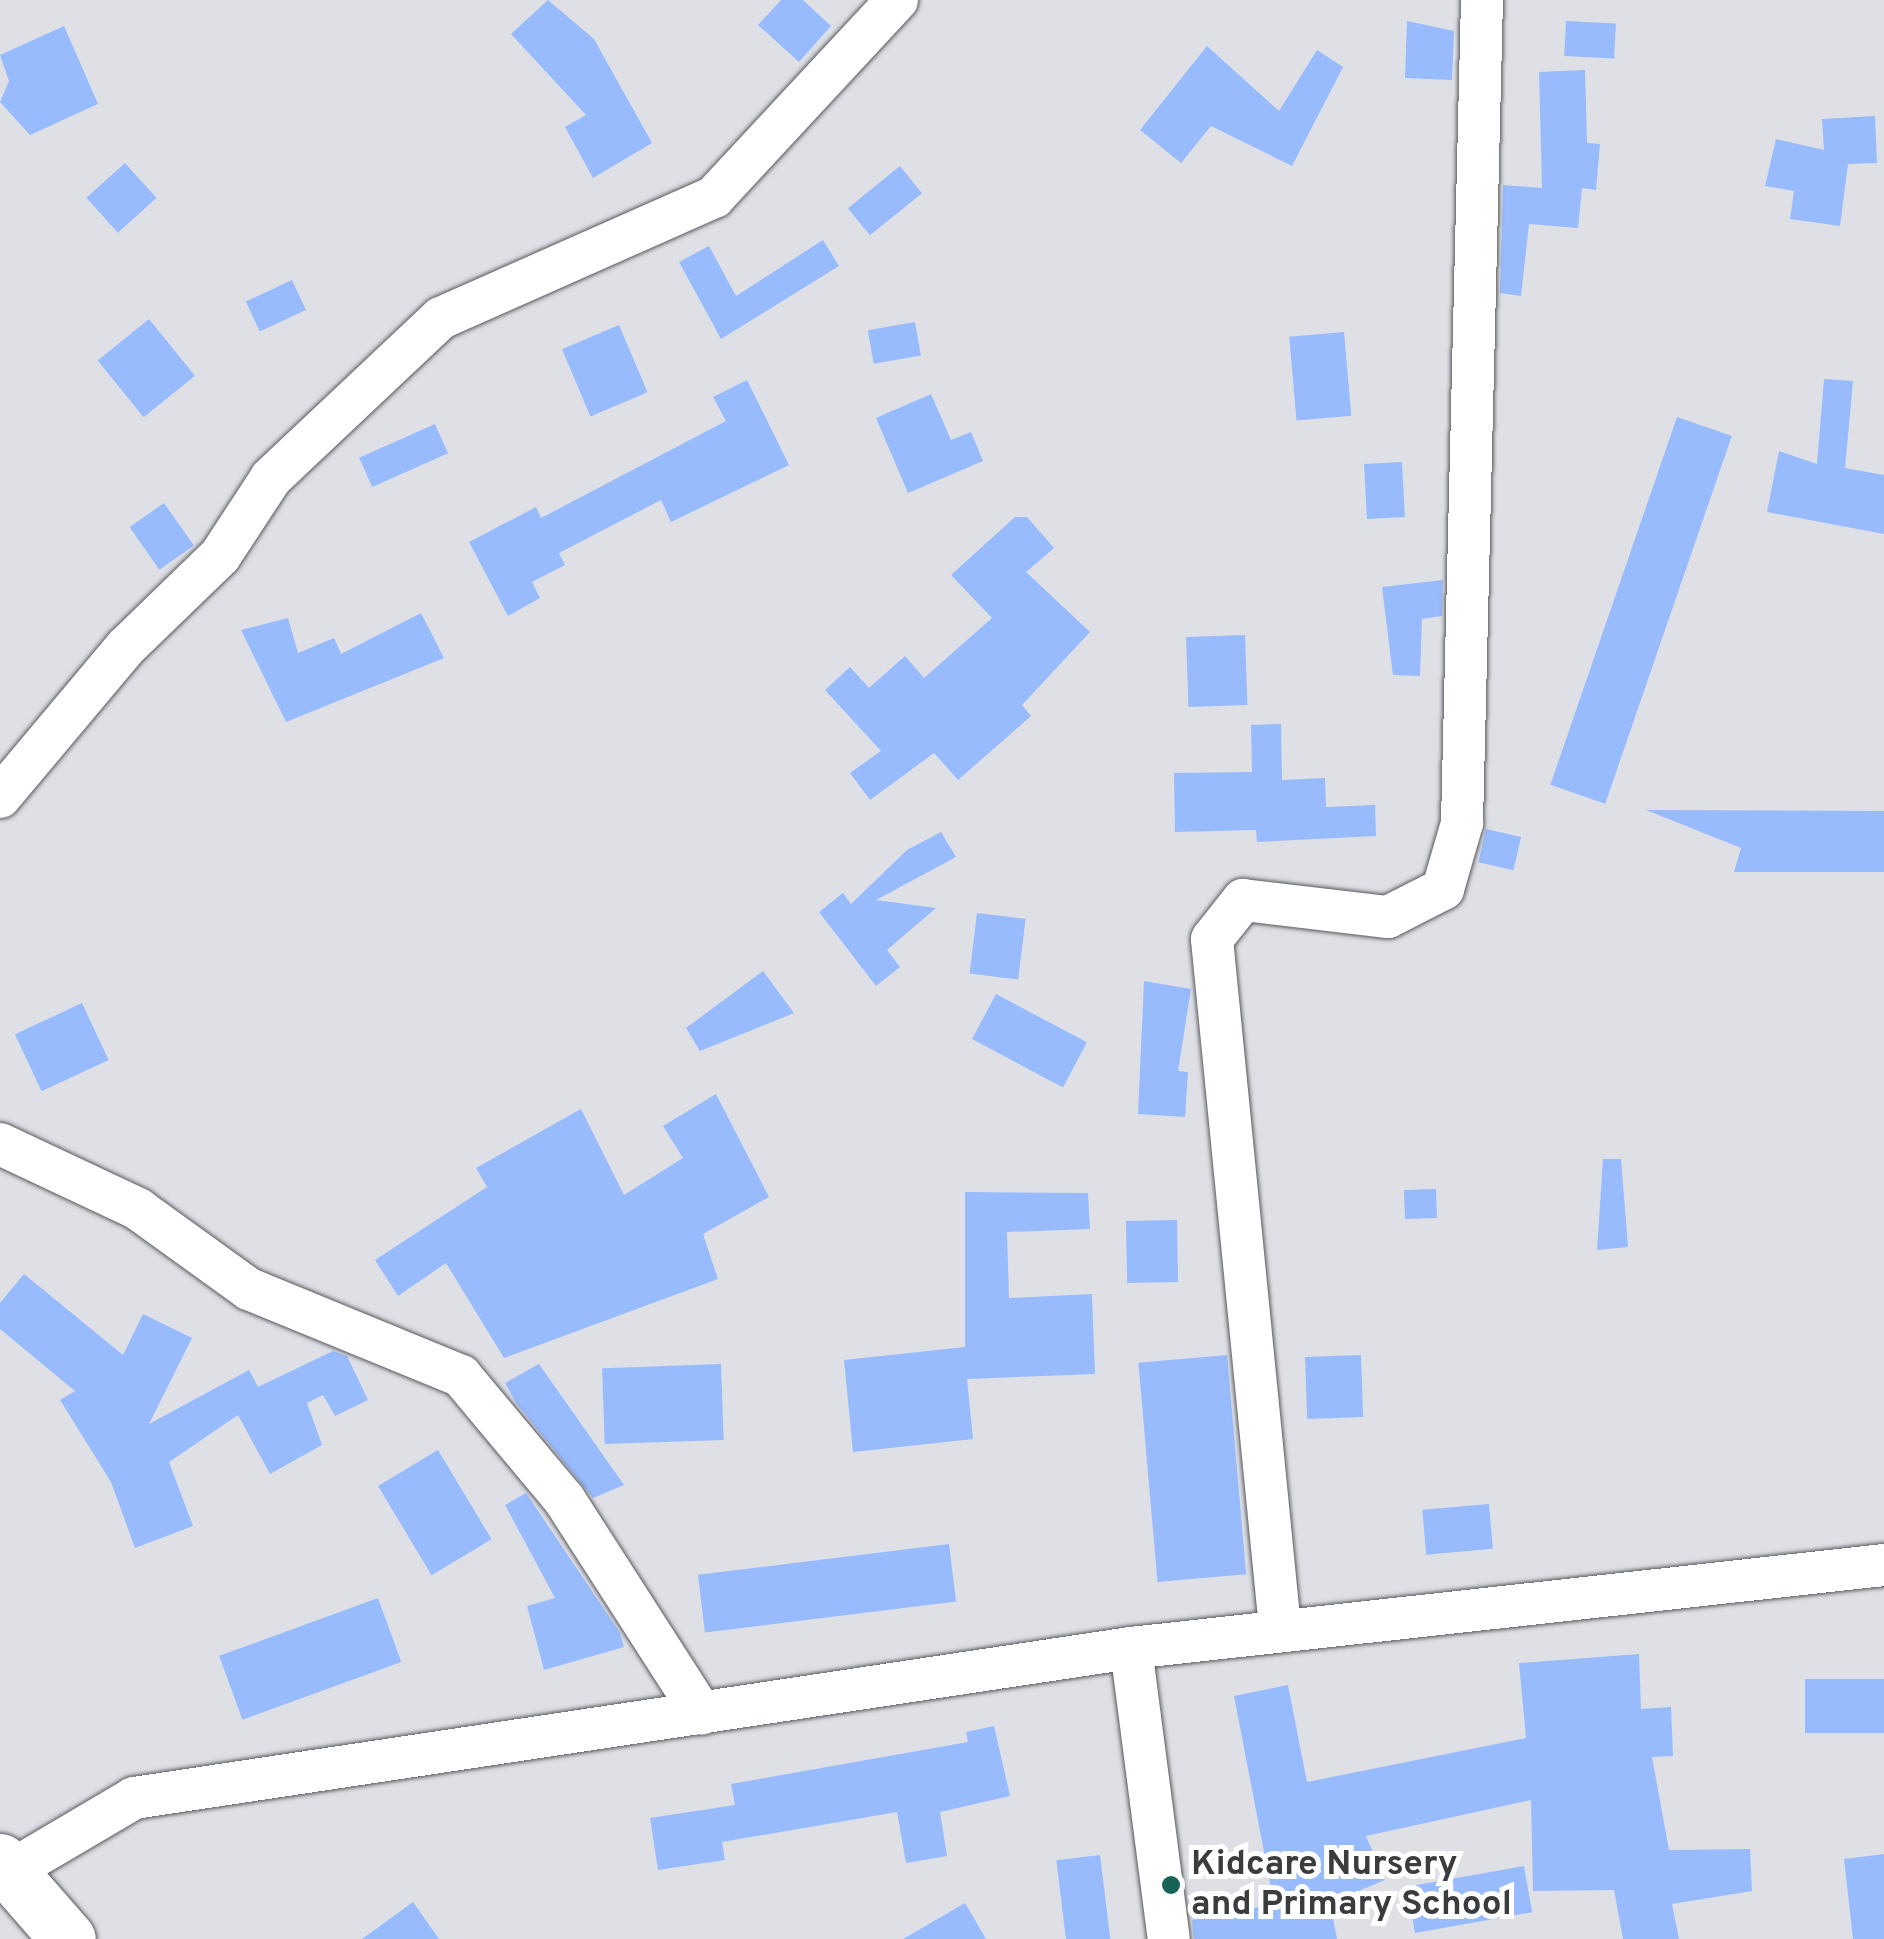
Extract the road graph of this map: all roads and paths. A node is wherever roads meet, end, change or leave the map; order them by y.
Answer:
1 (897, 0) edge
2 (1482, 0) edge
3 (0, 798) edge
4 (0, 1144) edge
5 (1884, 1565) edge
6 (1280, 1628) junction
7 (1131, 1648) junction
8 (702, 1714) junction
9 (3, 1871) edge
10 (68, 1939) edge
11 (1169, 1939) edge

1 - 3 street
2 - 6 street
4 - 8 street
5 - 6 street
6 - 7 street
7 - 8 street
7 - 11 street
8 - 9 street
9 - 10 main road

